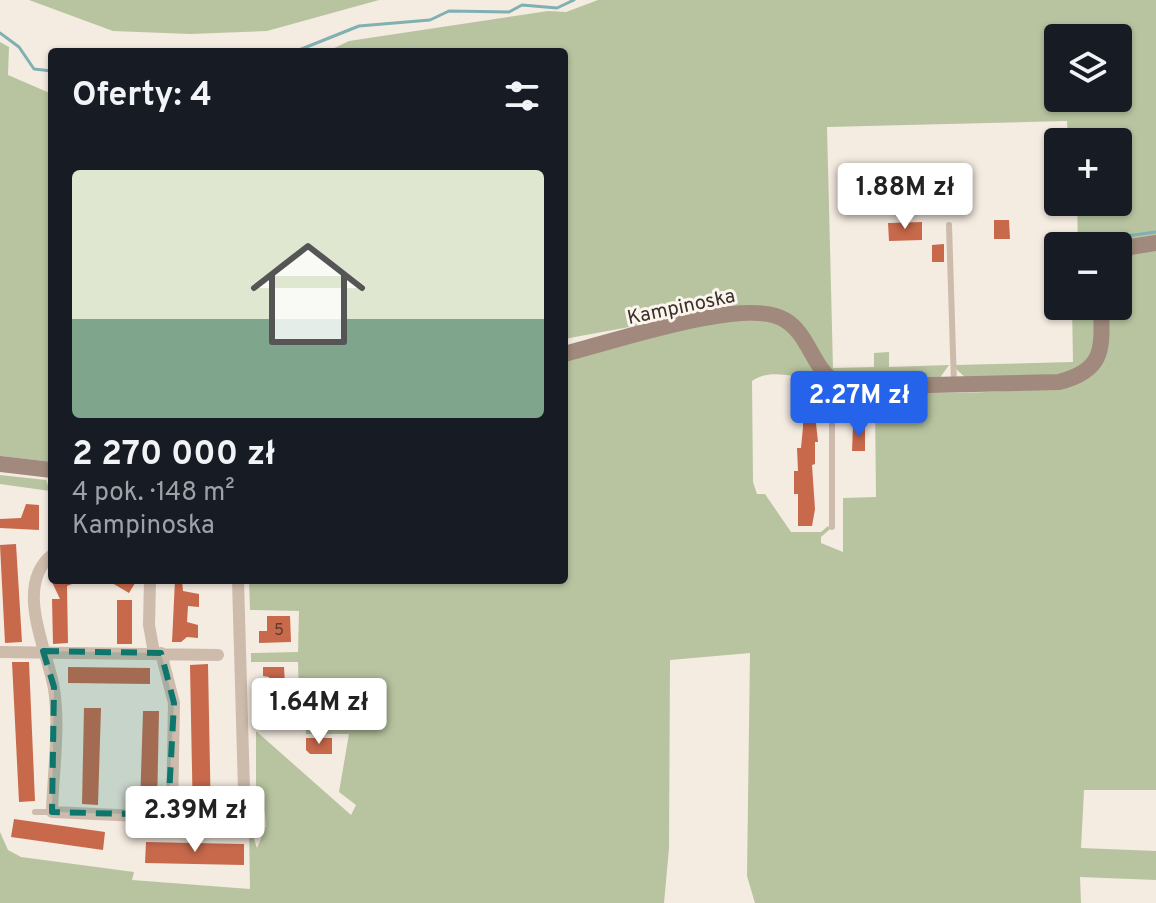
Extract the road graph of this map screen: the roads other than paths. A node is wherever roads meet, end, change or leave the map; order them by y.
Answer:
1 (949, 225) dead end
2 (1156, 243) edge
3 (1132, 247) edge
4 (1101, 320) edge
5 (568, 353) edge
6 (836, 383) junction
7 (954, 384) junction
8 (0, 464) edge
9 (48, 470) edge
10 (832, 527) dead end
11 (48, 561) edge
12 (150, 584) edge
13 (238, 584) edge
14 (43, 651) junction
15 (0, 652) edge
16 (158, 653) junction
17 (218, 655) dead end
18 (35, 812) dead end
19 (52, 812) junction
20 (245, 825) joint
21 (149, 830) dead end

1 - 7 lane
2 - 3 street
4 - 7 street
5 - 6 street, Kampinoska
6 - 7 street
6 - 10 lane
8 - 9 street
11 - 14 street
12 - 16 street
13 - 20 street
14 - 15 street
14 - 16 street
14 - 19 street
16 - 17 street
16 - 19 street
18 - 19 lane
20 - 21 lane

